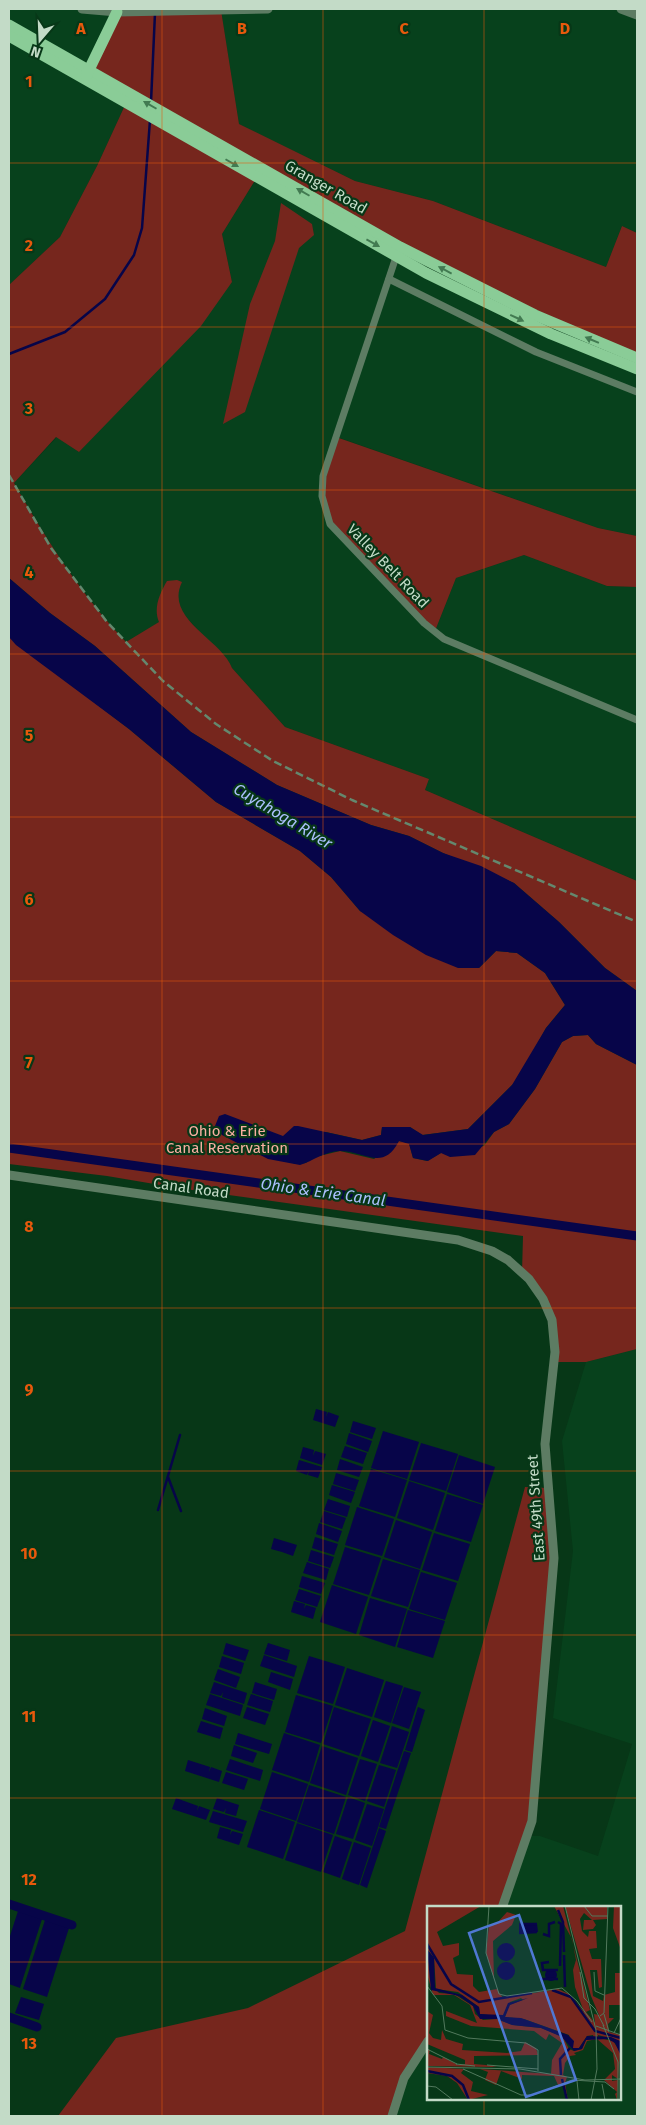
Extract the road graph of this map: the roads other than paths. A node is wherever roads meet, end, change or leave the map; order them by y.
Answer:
1 (82, 9) edge
2 (268, 9) edge
3 (620, 9) edge
4 (117, 12) junction
5 (637, 14) edge
6 (9, 25) edge
7 (9, 36) edge
8 (86, 74) junction
9 (398, 251) junction
10 (389, 279) junction
11 (637, 358) edge
12 (637, 369) edge
13 (637, 392) edge
14 (637, 720) edge
15 (9, 1176) edge
16 (458, 1240) joint
17 (503, 1906) edge
18 (427, 2043) edge
19 (392, 2116) edge

1 - 4 street
2 - 4 street
3 - 5 street
4 - 8 main road
6 - 8 main road, Granger Road
7 - 8 main road, Granger Road
8 - 9 main road, Granger Road
9 - 10 street, Valley Belt Road
11 -> 9 main road, Granger Road
9 -> 12 main road, Granger Road
10 - 13 street
10 - 14 street, Valley Belt Road
15 - 16 street, Canal Road
16 - 17 street, East 49th Street
18 - 19 street

